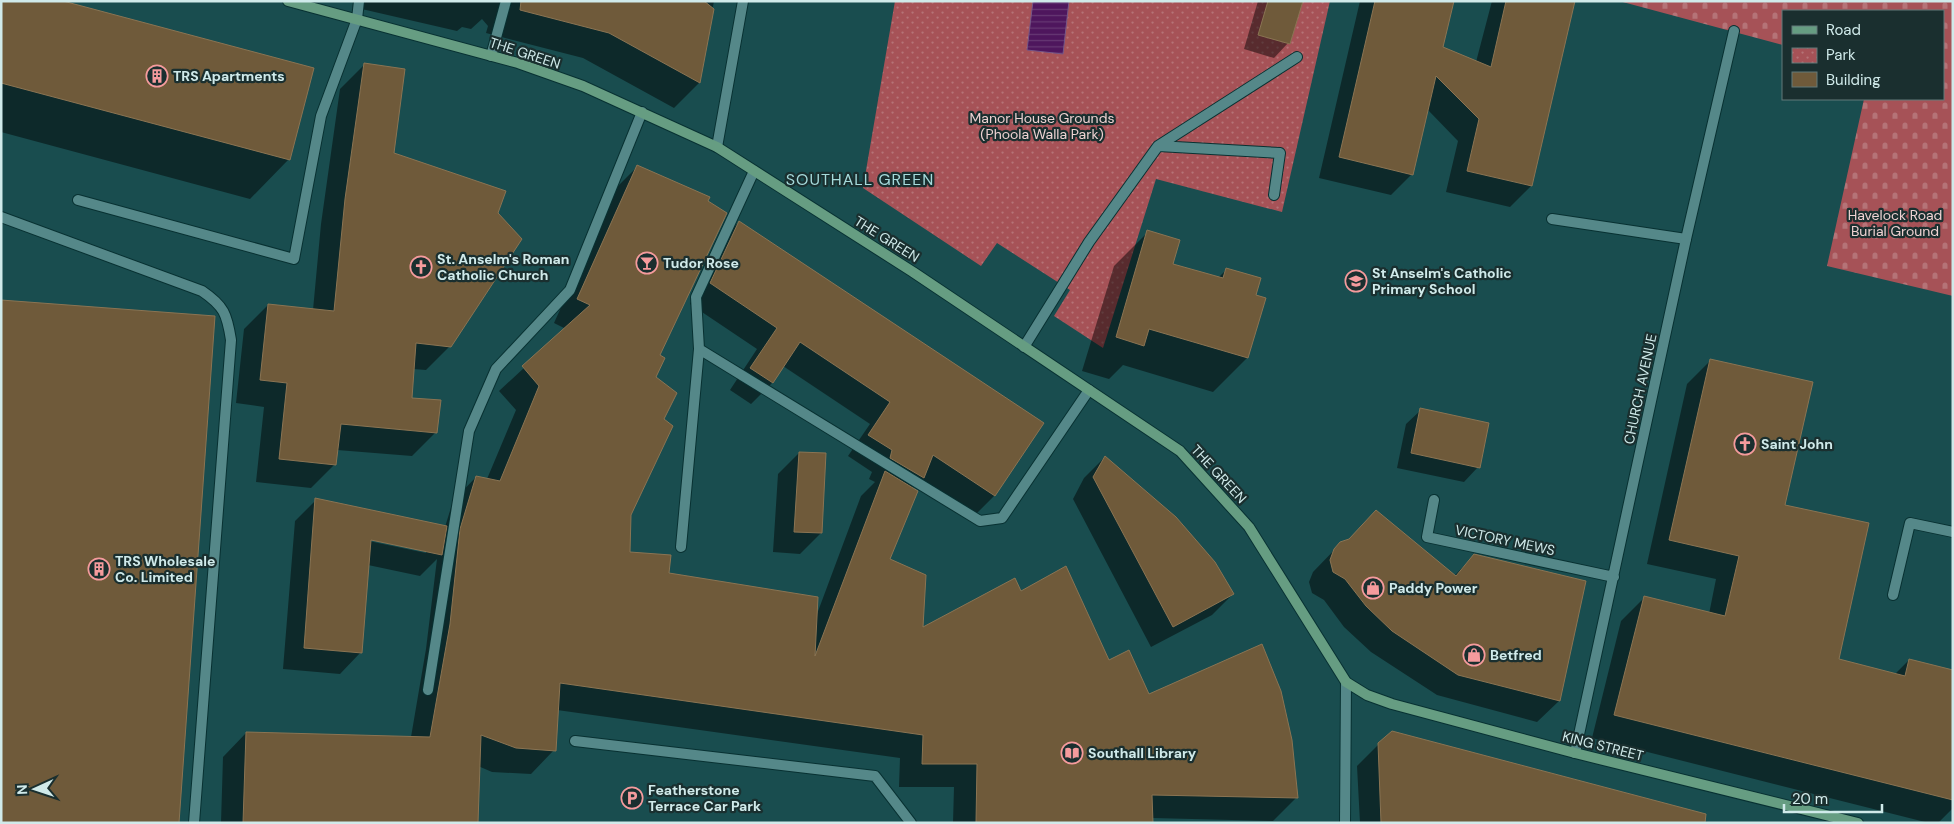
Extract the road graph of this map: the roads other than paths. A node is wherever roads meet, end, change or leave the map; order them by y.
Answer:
1 (288, 1) edge
2 (359, 1) edge
3 (506, 1) edge
4 (743, 1) edge
5 (358, 19) junction
6 (1734, 31) dead end
7 (492, 56) junction
8 (1296, 57) dead end
9 (642, 112) junction
10 (718, 146) junction
11 (1158, 146) junction
12 (754, 171) junction
13 (1274, 195) dead end
14 (78, 200) dead end
15 (1, 217) edge
16 (1552, 219) dead end
17 (1686, 239) junction
18 (1024, 347) junction
19 (699, 349) junction
20 (1089, 390) junction
21 (1434, 500) dead end
22 (1953, 532) edge
23 (681, 547) dead end
24 (1614, 576) junction
25 (1893, 596) dead end
26 (1346, 682) junction
27 (428, 690) dead end
28 (575, 741) dead end
29 (1575, 753) junction
30 (194, 823) edge
31 (911, 823) edge
32 (1345, 823) edge
33 (1858, 823) edge

1 - 5 street, THE GREEN
2 - 5 street
3 - 7 street
4 - 10 street
5 - 7 street, THE GREEN
5 - 14 street
6 - 17 street, CHURCH AVENUE
7 - 9 street, THE GREEN
8 - 11 street
9 - 10 street, THE GREEN
9 - 27 street
10 - 12 street, THE GREEN
11 - 13 street
11 - 18 street
12 - 18 street, THE GREEN
12 - 19 street
15 - 30 street
16 - 17 street
17 - 24 street, CHURCH AVENUE
18 - 20 street, THE GREEN
19 - 20 street
19 - 23 street
20 - 26 street, THE GREEN
21 - 24 street, VICTORY MEWS
22 - 25 street
24 - 29 street, CHURCH AVENUE
26 - 29 street, KING STREET
26 - 32 street
28 - 31 street
29 - 33 street, KING STREET

